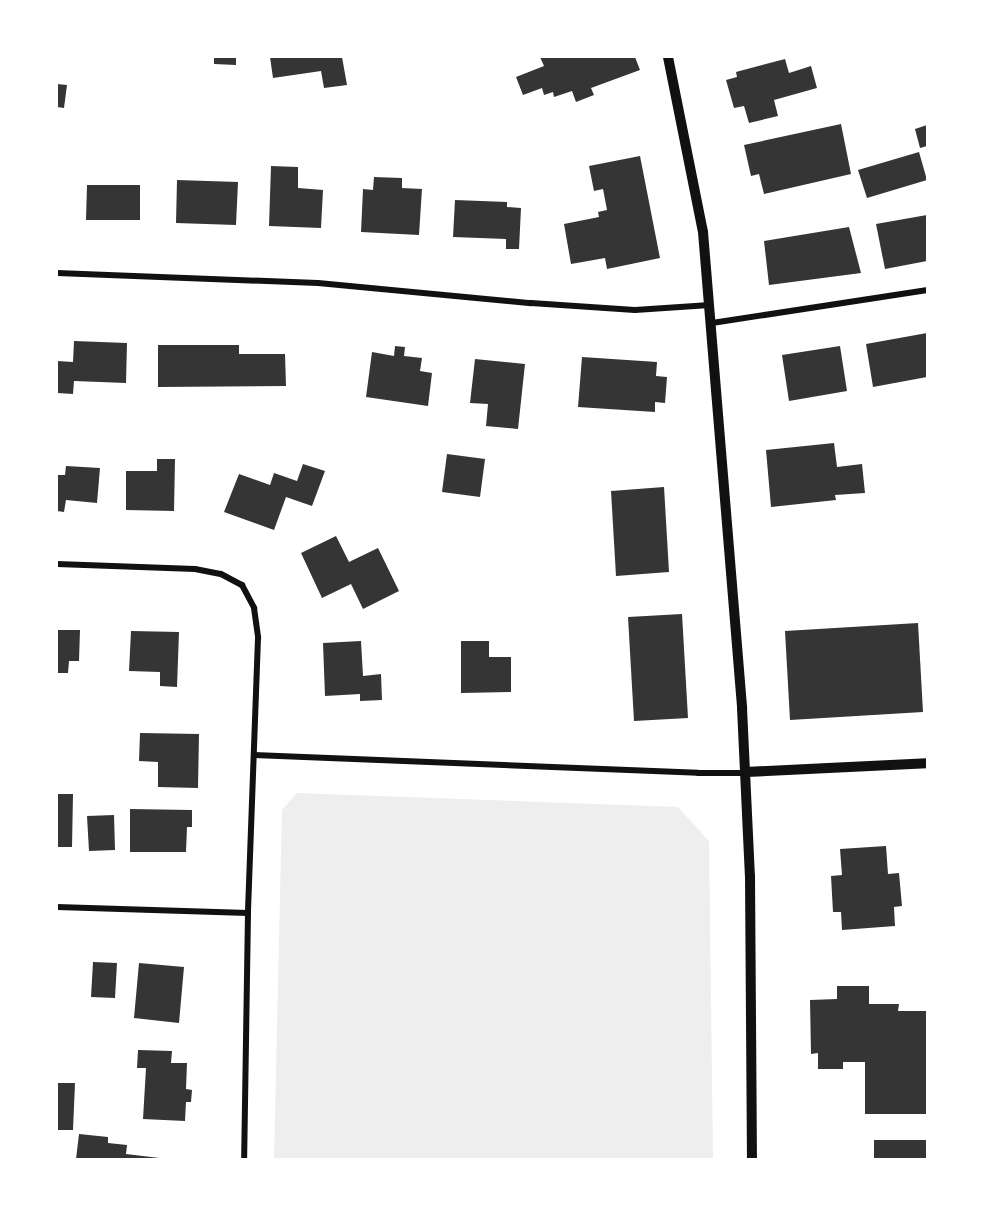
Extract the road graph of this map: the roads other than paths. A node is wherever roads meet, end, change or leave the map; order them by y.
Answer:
1 (668, 57) edge
2 (57, 273) edge
3 (927, 290) edge
4 (711, 305) junction
5 (712, 322) junction
6 (57, 564) edge
7 (254, 755) junction
8 (927, 763) edge
9 (746, 772) junction
10 (57, 907) edge
11 (248, 913) junction
12 (244, 1159) edge
13 (752, 1159) edge

1 - 4 street
2 - 4 street
3 - 5 street
4 - 5 street
5 - 9 street
6 - 7 street
7 - 9 street
7 - 11 street
8 - 9 street
9 - 13 street
10 - 11 street
11 - 12 street

